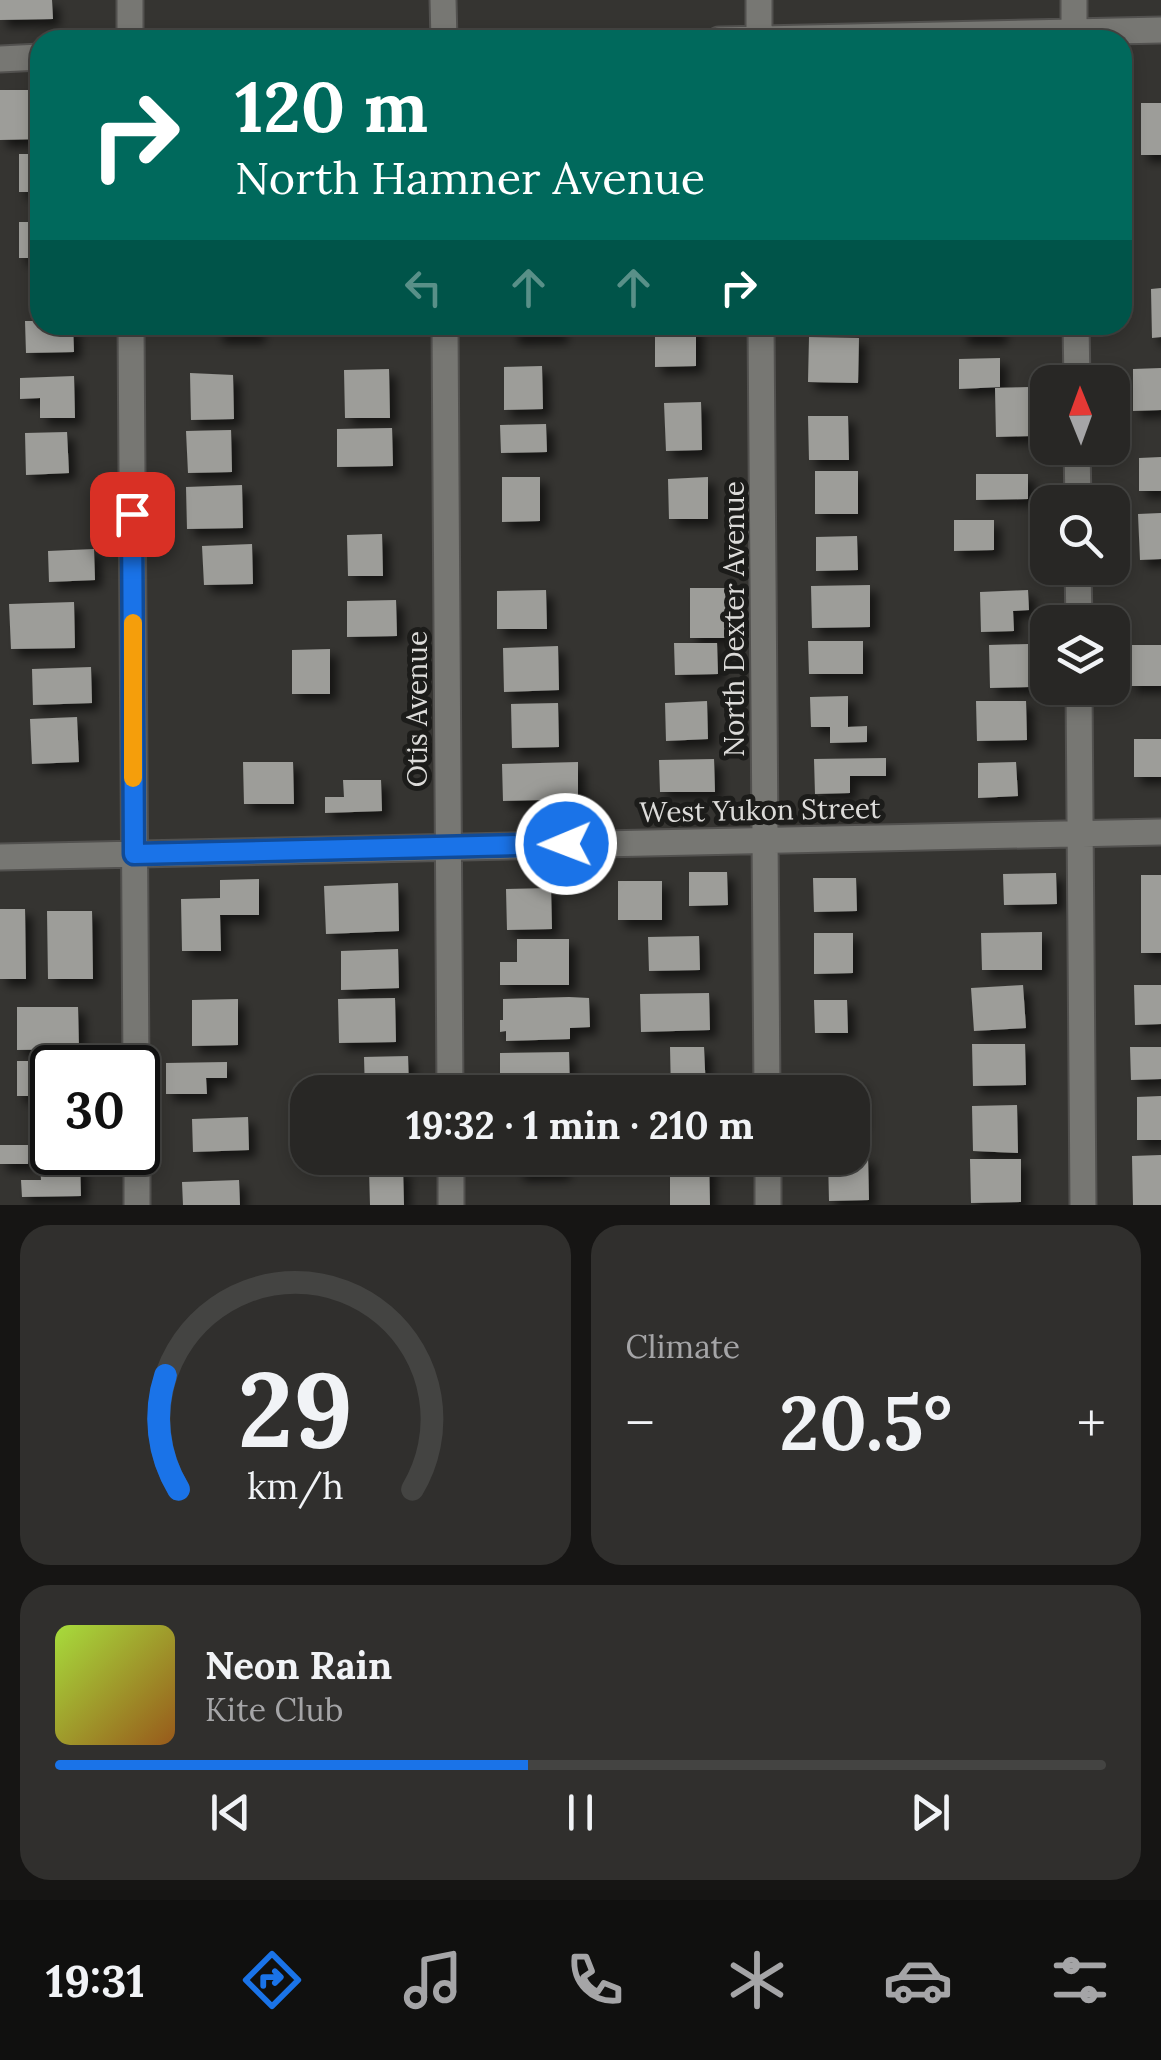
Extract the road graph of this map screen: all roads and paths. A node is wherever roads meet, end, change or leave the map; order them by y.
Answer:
1 (130, 0) edge
2 (444, 0) edge
3 (759, 0) edge
4 (1074, 0) edge
5 (130, 30) edge
6 (444, 30) edge
7 (760, 30) edge
8 (1074, 30) edge
9 (1161, 30) edge
10 (1132, 32) edge
11 (30, 58) edge
12 (0, 59) edge
13 (132, 335) edge
14 (445, 335) edge
15 (762, 335) edge
16 (1076, 335) edge
17 (1077, 365) edge
18 (1079, 705) edge
19 (1161, 832) edge
20 (1080, 833) junction
21 (765, 840) junction
22 (448, 846) junction
23 (134, 854) junction
24 (0, 856) edge
25 (136, 1045) edge
26 (450, 1075) edge
27 (767, 1075) edge
28 (137, 1175) edge
29 (451, 1175) edge
30 (768, 1175) edge
31 (137, 1205) edge
32 (451, 1205) edge
33 (768, 1205) edge
34 (1083, 1205) edge

1 - 5 street
2 - 6 street
3 - 7 street
4 - 8 street
9 - 10 street
11 - 12 street
13 - 23 street
14 - 22 street, Otis Avenue
15 - 21 street, North Dexter Avenue
16 - 17 street
18 - 20 street
19 - 20 street, West Yukon Street
20 - 21 street, West Yukon Street
20 - 34 street
21 - 22 street, West Yukon Street
21 - 27 street, North Dexter Avenue
22 - 23 street, West Yukon Street
22 - 26 street, Otis Avenue
23 - 24 street, West Yukon Street
23 - 25 street
28 - 31 street
29 - 32 street
30 - 33 street

